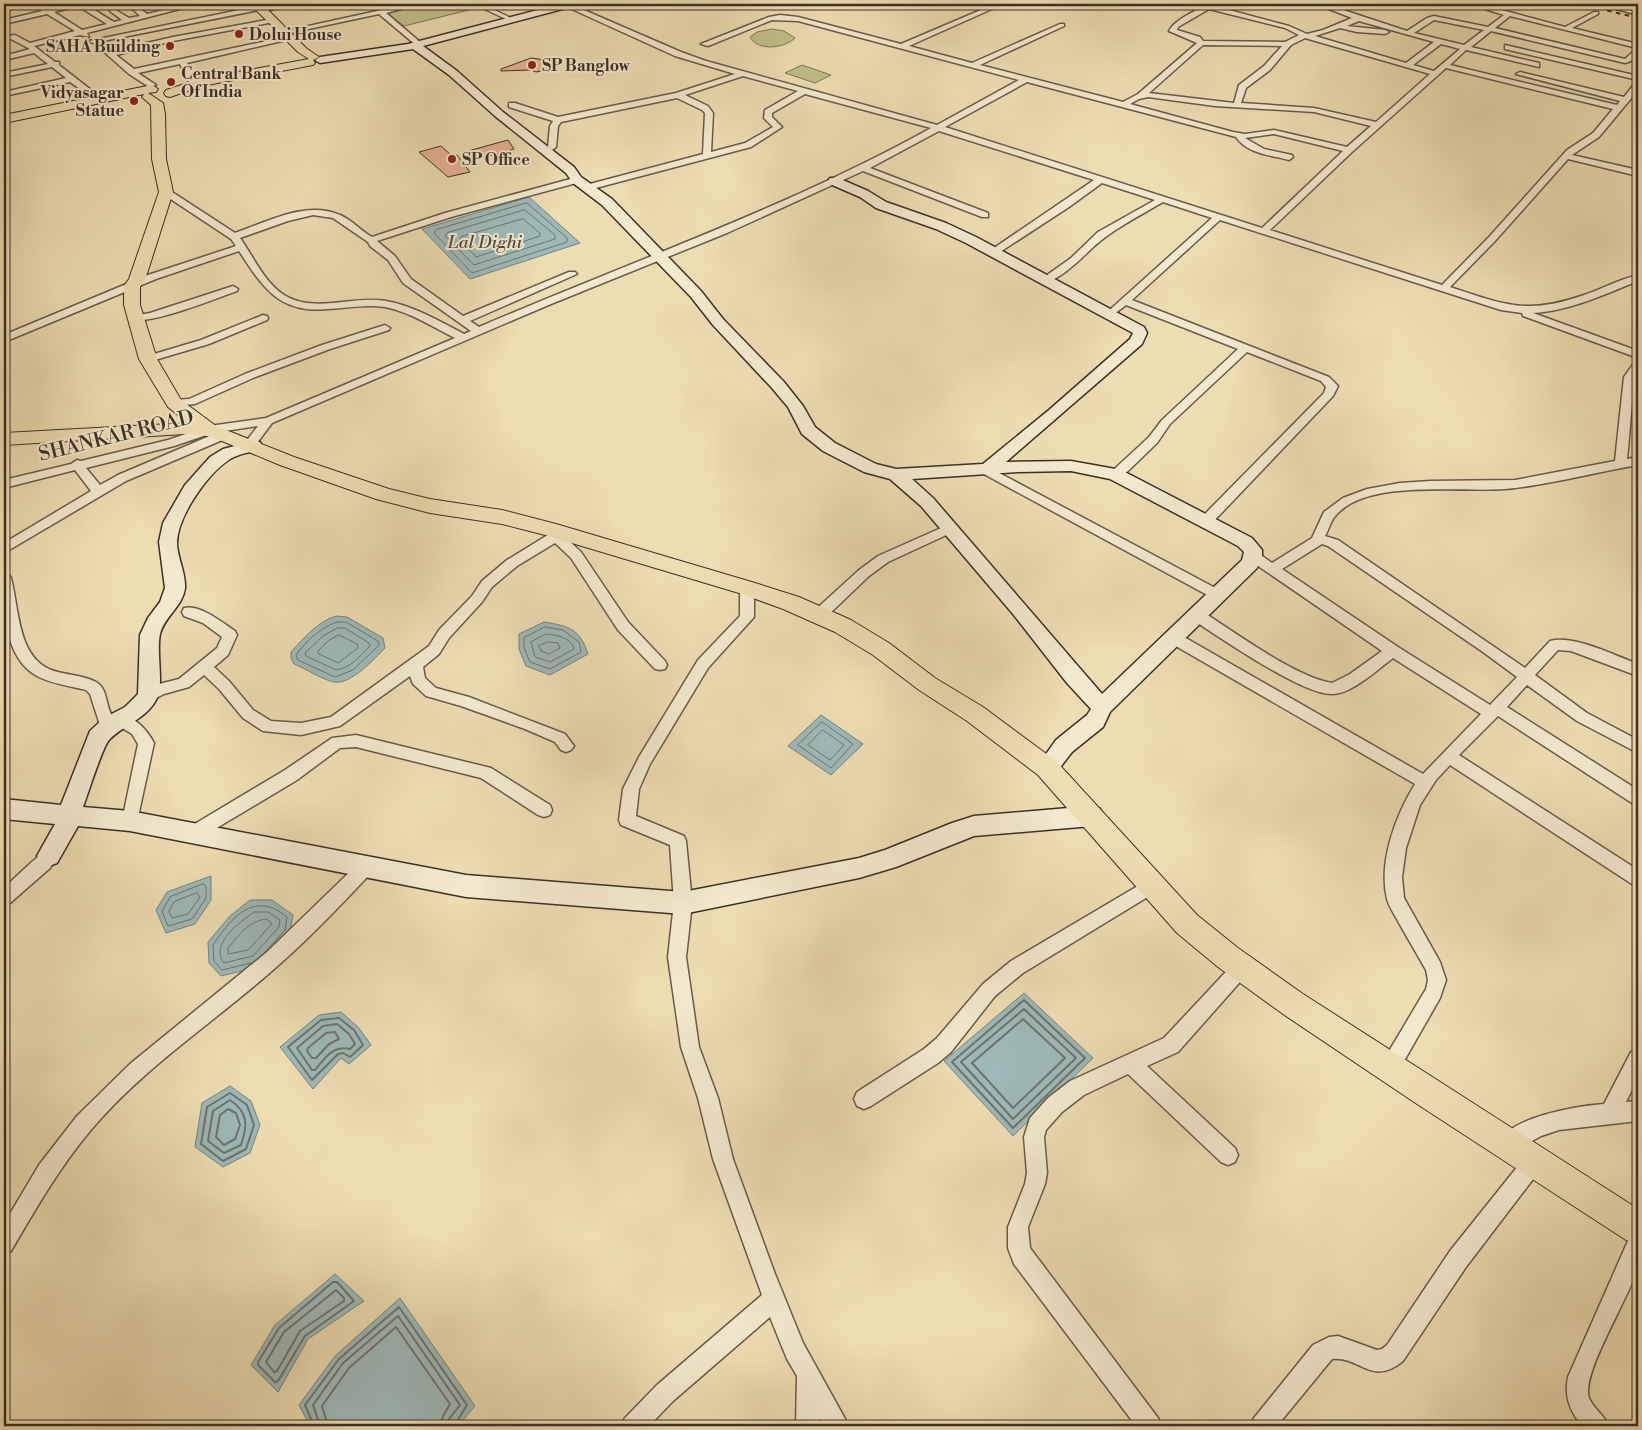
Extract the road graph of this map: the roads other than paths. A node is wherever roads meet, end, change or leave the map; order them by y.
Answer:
1 (26, 4) edge
2 (36, 4) edge
3 (79, 4) edge
4 (130, 4) edge
5 (196, 4) edge
6 (292, 4) edge
7 (417, 4) edge
8 (477, 4) edge
9 (569, 4) edge
10 (1000, 4) edge
11 (1319, 4) edge
12 (1376, 4) edge
13 (1383, 4) edge
14 (1472, 4) edge
15 (1602, 4) edge
16 (1211, 5) edge
17 (364, 6) dead end
18 (257, 7) edge
19 (4, 9) edge
20 (112, 10) dead end
21 (47, 12) junction
22 (167, 12) junction
23 (381, 12) junction
24 (373, 13) junction
25 (1596, 13) dead end
26 (1638, 13) edge
27 (1508, 14) junction
28 (146, 17) junction
29 (1358, 18) junction
30 (512, 20) junction
31 (128, 21) junction
32 (272, 21) junction
33 (4, 22) edge
34 (182, 23) junction
35 (114, 24) junction
36 (1062, 25) dead end
37 (1339, 26) junction
38 (1419, 26) junction
39 (1428, 28) dead end
40 (1489, 28) junction
41 (4, 29) edge
42 (1566, 29) junction
43 (82, 32) junction
44 (1412, 34) junction
45 (196, 35) junction
46 (288, 35) junction
47 (12, 36) junction
48 (1306, 36) junction
49 (4, 38) edge
50 (1466, 38) dead end
51 (1476, 40) junction
52 (94, 41) junction
53 (1440, 41) junction
54 (1484, 42) dead end
55 (1201, 43) junction
56 (416, 44) junction
57 (705, 44) dead end
58 (1286, 44) junction
59 (904, 46) junction
60 (1502, 46) dead end
61 (1638, 46) edge
62 (32, 47) junction
63 (1466, 47) junction
64 (204, 49) junction
65 (1638, 50) edge
66 (110, 54) junction
67 (1545, 56) junction
68 (4, 58) edge
69 (309, 58) junction
70 (182, 61) junction
71 (56, 64) junction
72 (974, 65) junction
73 (1408, 65) junction
74 (1536, 65) junction
75 (1446, 66) junction
76 (1601, 69) junction
77 (1508, 71) dead end
78 (132, 72) junction
79 (744, 74) junction
80 (1437, 74) junction
81 (4, 75) edge
82 (1526, 76) junction
83 (1596, 76) dead end
84 (1638, 78) edge
85 (72, 79) junction
86 (1026, 80) junction
87 (194, 82) junction
88 (1590, 83) dead end
89 (1518, 84) junction
90 (1638, 85) edge
91 (1584, 90) junction
92 (804, 91) junction
93 (157, 93) junction
94 (4, 94) edge
95 (678, 95) junction
96 (1141, 96) junction
97 (97, 99) junction
98 (1625, 100) junction
99 (512, 104) dead end
100 (1124, 105) junction
101 (1237, 105) junction
102 (1618, 108) junction
103 (558, 120) junction
104 (4, 121) edge
105 (1377, 125) junction
106 (939, 128) junction
107 (1240, 135) junction
108 (552, 146) dead end
109 (1349, 150) junction
110 (707, 156) junction
111 (1566, 156) junction
112 (1289, 157) dead end
113 (863, 168) junction
114 (1638, 173) edge
115 (1100, 180) junction
116 (834, 181) junction
117 (583, 183) junction
118 (166, 192) junction
119 (1161, 200) junction
120 (985, 215) dead end
121 (1218, 218) junction
122 (1263, 232) junction
123 (234, 237) junction
124 (372, 240) junction
125 (242, 247) junction
126 (994, 252) junction
127 (660, 256) junction
128 (572, 274) dead end
129 (1638, 278) edge
130 (1047, 280) junction
131 (132, 286) junction
132 (233, 289) dead end
133 (1443, 289) junction
134 (1125, 301) junction
135 (1518, 311) junction
136 (1109, 315) junction
137 (137, 318) junction
138 (263, 318) dead end
139 (463, 320) junction
140 (385, 328) dead end
141 (476, 329) dead end
142 (464, 338) junction
143 (4, 339) edge
144 (1244, 349) junction
145 (1638, 355) edge
146 (148, 359) junction
147 (1638, 365) edge
148 (174, 403) junction
149 (268, 421) junction
150 (217, 432) junction
151 (4, 439) edge
152 (252, 445) junction
153 (1638, 461) edge
154 (78, 464) junction
155 (1621, 464) junction
156 (986, 470) junction
157 (1114, 474) junction
158 (896, 475) junction
159 (4, 484) edge
160 (99, 492) junction
161 (1206, 521) junction
162 (950, 528) junction
163 (559, 535) junction
164 (1320, 539) junction
165 (4, 549) edge
166 (1253, 556) junction
167 (1272, 569) junction
168 (4, 578) edge
169 (747, 588) junction
170 (1216, 594) junction
171 (190, 612) dead end
172 (1195, 614) junction
173 (818, 615) junction
174 (1172, 636) junction
175 (1393, 651) junction
176 (415, 665) junction
177 (660, 665) dead end
178 (205, 667) junction
179 (1638, 670) edge
180 (1526, 676) junction
181 (148, 696) junction
182 (1102, 707) junction
183 (1494, 711) junction
184 (117, 722) junction
185 (335, 722) junction
186 (566, 746) dead end
187 (329, 747) junction
188 (1638, 747) edge
189 (1449, 756) junction
190 (1047, 768) junction
191 (1426, 783) junction
192 (1638, 798) edge
193 (4, 809) edge
194 (544, 810) dead end
195 (68, 816) junction
196 (1092, 816) junction
197 (130, 821) junction
198 (194, 833) junction
199 (49, 856) joint
200 (366, 867) junction
201 (1638, 879) edge
202 (1153, 885) junction
203 (4, 898) edge
204 (683, 903) junction
205 (1242, 967) junction
206 (1638, 1059) edge
207 (1130, 1064) junction
208 (1389, 1068) junction
209 (864, 1099) dead end
210 (1638, 1111) edge
211 (1610, 1114) junction
212 (1506, 1146) junction
213 (1228, 1155) dead end
214 (1533, 1163) junction
215 (1638, 1228) edge
216 (1638, 1241) edge
217 (4, 1244) edge
218 (774, 1299) junction
219 (808, 1375) junction
220 (633, 1426) edge
221 (808, 1426) edge
222 (837, 1426) edge
223 (1150, 1426) edge
224 (1262, 1426) edge
225 (1597, 1426) edge

1 - 19 street
2 - 21 street
3 - 21 street
3 - 35 street
4 - 28 street
5 - 22 street
6 - 18 street
7 - 23 street
8 - 30 street
9 - 30 street
9 - 79 street
10 - 59 street
11 - 29 street
12 - 13 street
14 - 27 street
15 - 26 street
16 - 48 street
16 - 55 street
17 - 24 street
18 - 32 main road
18 - 34 street
20 - 31 street
21 - 33 street
21 - 43 street
22 - 28 street
22 - 34 street
23 - 24 street
23 - 56 street
24 - 46 street
25 - 42 street
27 - 40 street
27 - 42 street
28 - 31 street
29 - 37 street
29 - 44 street
30 - 56 street
31 - 35 street
32 - 45 street
32 - 46 main road
34 - 45 street
34 - 52 street
35 - 43 street
36 - 72 street
37 - 44 street
37 - 48 street
38 - 39 street
38 - 40 street
38 - 44 street
40 - 51 street
40 - 65 street
41 - 47 street
42 - 61 street
43 - 52 street
43 - 62 street
44 - 53 street
45 - 64 street
45 - 66 street
46 - 64 street
46 - 69 main road
47 - 49 street
47 - 62 street
48 - 58 street
48 - 73 street
50 - 51 street
51 - 54 street
51 - 63 street
52 - 66 street
53 - 63 street
53 - 73 street
55 - 58 street
55 - 96 street
56 - 69 street
56 - 117 street
57 - 59 street
58 - 101 street
59 - 72 street
60 - 67 street
62 - 68 street
62 - 71 street
63 - 74 street
63 - 75 street
64 - 70 street
66 - 78 street
67 - 74 street
67 - 76 street
69 - 87 main road
69 - 93 main road
70 - 78 street
70 - 87 street
71 - 81 street
71 - 85 street
72 - 86 street
73 - 80 street
74 - 82 street
75 - 80 street
75 - 89 street
76 - 83 street
76 - 84 street
77 - 82 street
78 - 93 street
79 - 92 street
79 - 95 street
80 - 105 street
82 - 89 street
82 - 91 street
85 - 94 street
85 - 97 street
86 - 100 street
86 - 106 street
87 - 93 main road
88 - 91 street
89 - 102 street
90 - 98 street
91 - 98 street
92 - 106 street
92 - 110 street
93 - 97 main road
93 - 104 main road
93 - 118 main road
95 - 103 street
95 - 110 street
96 - 100 street
96 - 101 street
97 - 104 main road
98 - 102 street
99 - 103 street
100 - 107 street
101 - 105 street
102 - 111 street
103 - 108 street
105 - 109 street
106 - 113 street
106 - 115 street
107 - 109 street
107 - 112 street
109 - 122 street
110 - 117 street
111 - 114 street
111 - 133 street
113 - 116 street
113 - 120 street
115 - 119 street
115 - 126 street
116 - 126 street
116 - 127 street
117 - 124 street
117 - 127 street
118 - 123 street
118 - 131 main road
119 - 121 street
119 - 130 street
121 - 122 street
121 - 134 street
122 - 133 street
123 - 124 street
123 - 125 street
124 - 139 street
125 - 131 street
125 - 142 street
126 - 130 street
127 - 142 street
127 - 158 street
128 - 139 street
129 - 135 street
130 - 136 street
131 - 137 main road
131 - 143 street
132 - 137 street
133 - 135 street
134 - 136 street
134 - 144 street
135 - 145 street
136 - 156 street
137 - 146 main road
138 - 146 street
139 - 141 street
140 - 148 street
142 - 149 street
144 - 157 street
144 - 161 street
146 - 148 main road
147 - 155 street
148 - 150 main road
149 - 150 street
149 - 152 street
150 - 151 main road
150 - 152 main road
150 - 154 street, SHANKAR ROAD
150 - 160 street
152 - 163 main road
152 - 181 street
153 - 155 street
154 - 159 street, SHANKAR ROAD
154 - 160 street
155 - 164 street
156 - 157 street
156 - 158 street
156 - 170 street
157 - 161 street
158 - 162 street
160 - 165 street
161 - 166 street
162 - 173 street
162 - 182 street
163 - 169 main road
163 - 176 street
163 - 177 street
164 - 167 street
164 - 180 street
166 - 167 street
166 - 170 street
167 - 175 street
168 - 184 street
169 - 173 main road
169 - 204 street
170 - 172 street
171 - 178 street
172 - 174 street
172 - 175 street
173 - 190 main road
174 - 182 street
174 - 191 street
175 - 183 street
176 - 185 street
176 - 186 street
178 - 181 street
178 - 185 street
179 - 180 street
180 - 183 street
180 - 188 street
181 - 184 street
182 - 190 street
183 - 189 street
183 - 192 street
184 - 195 street
184 - 197 street
185 - 187 street
187 - 194 street
187 - 198 street
189 - 191 street
189 - 201 street
190 - 196 main road
191 - 208 street
193 - 195 street
195 - 197 street
195 - 199 street
196 - 202 main road
196 - 204 street
197 - 198 street
198 - 200 street
199 - 203 street
200 - 204 street
200 - 217 street
202 - 205 main road
202 - 209 street
204 - 218 street
205 - 207 street
205 - 208 main road
206 - 211 street
207 - 213 street
207 - 223 street
208 - 212 main road
210 - 211 street
211 - 212 street
212 - 214 main road
214 - 215 main road
214 - 224 street
216 - 225 street
218 - 219 street
218 - 220 street
219 - 221 street
219 - 222 street

